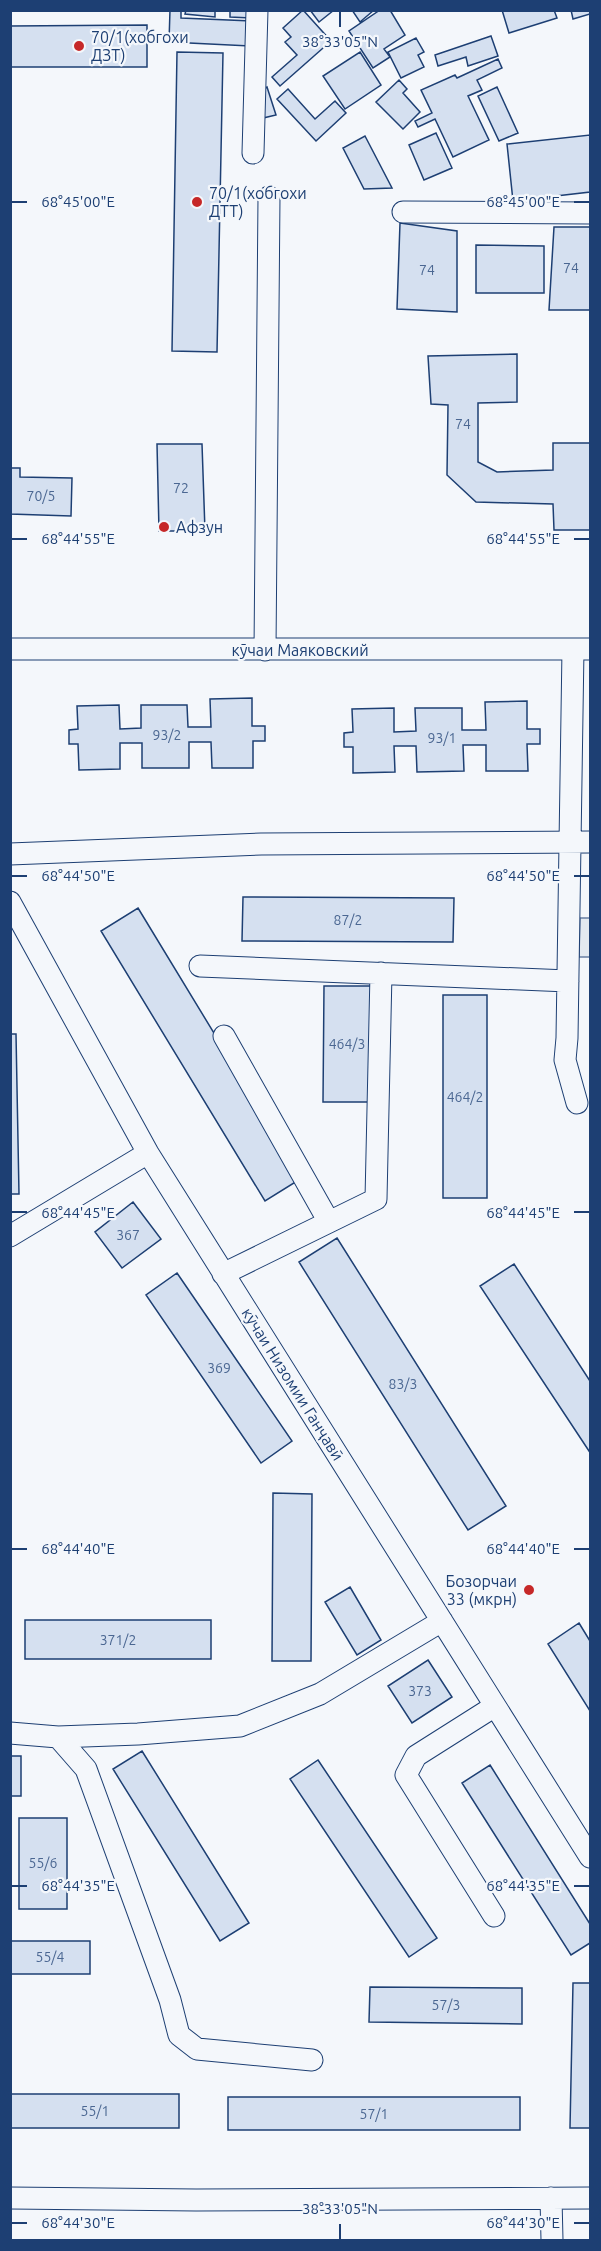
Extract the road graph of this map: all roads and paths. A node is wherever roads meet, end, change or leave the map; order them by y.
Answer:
1 (257, 10) edge
2 (253, 153) dead end
3 (269, 197) dead end
4 (404, 212) dead end
5 (591, 213) edge
6 (10, 649) edge
7 (582, 649) edge
8 (265, 650) junction
9 (580, 842) edge
10 (10, 854) edge
11 (10, 902) edge
12 (200, 966) dead end
13 (381, 973) junction
14 (568, 981) junction
15 (224, 1036) dead end
16 (577, 1103) dead end
17 (148, 1153) junction
18 (329, 1222) junction
19 (10, 1236) edge
20 (224, 1274) junction
21 (442, 1621) junction
22 (495, 1706) junction
23 (10, 1733) edge
24 (58, 1737) junction
25 (591, 1857) edge
26 (494, 1917) dead end
27 (312, 2060) dead end
28 (10, 2198) edge
29 (551, 2198) junction
30 (591, 2198) edge
31 (552, 2241) edge

1 - 2 street
3 - 8 street
4 - 5 street
6 - 8 street, кӯчаи Маяковский
7 - 8 street, кӯчаи Маяковский
7 - 9 street
9 - 10 street
9 - 14 street
11 - 17 street, кӯчаи Низомии Ганҷавӣ
12 - 13 street
13 - 14 street
13 - 18 street
14 - 16 street
15 - 18 street
17 - 19 street
17 - 20 street, кӯчаи Низомии Ганҷавӣ
18 - 20 street
20 - 21 street, кӯчаи Низомии Ганҷавӣ
21 - 22 street, кӯчаи Низомии Ганҷавӣ
21 - 24 street
22 - 25 street, кӯчаи Низомии Ганҷавӣ
22 - 26 street
23 - 24 street
24 - 27 street
28 - 29 street
29 - 30 street
29 - 31 street

